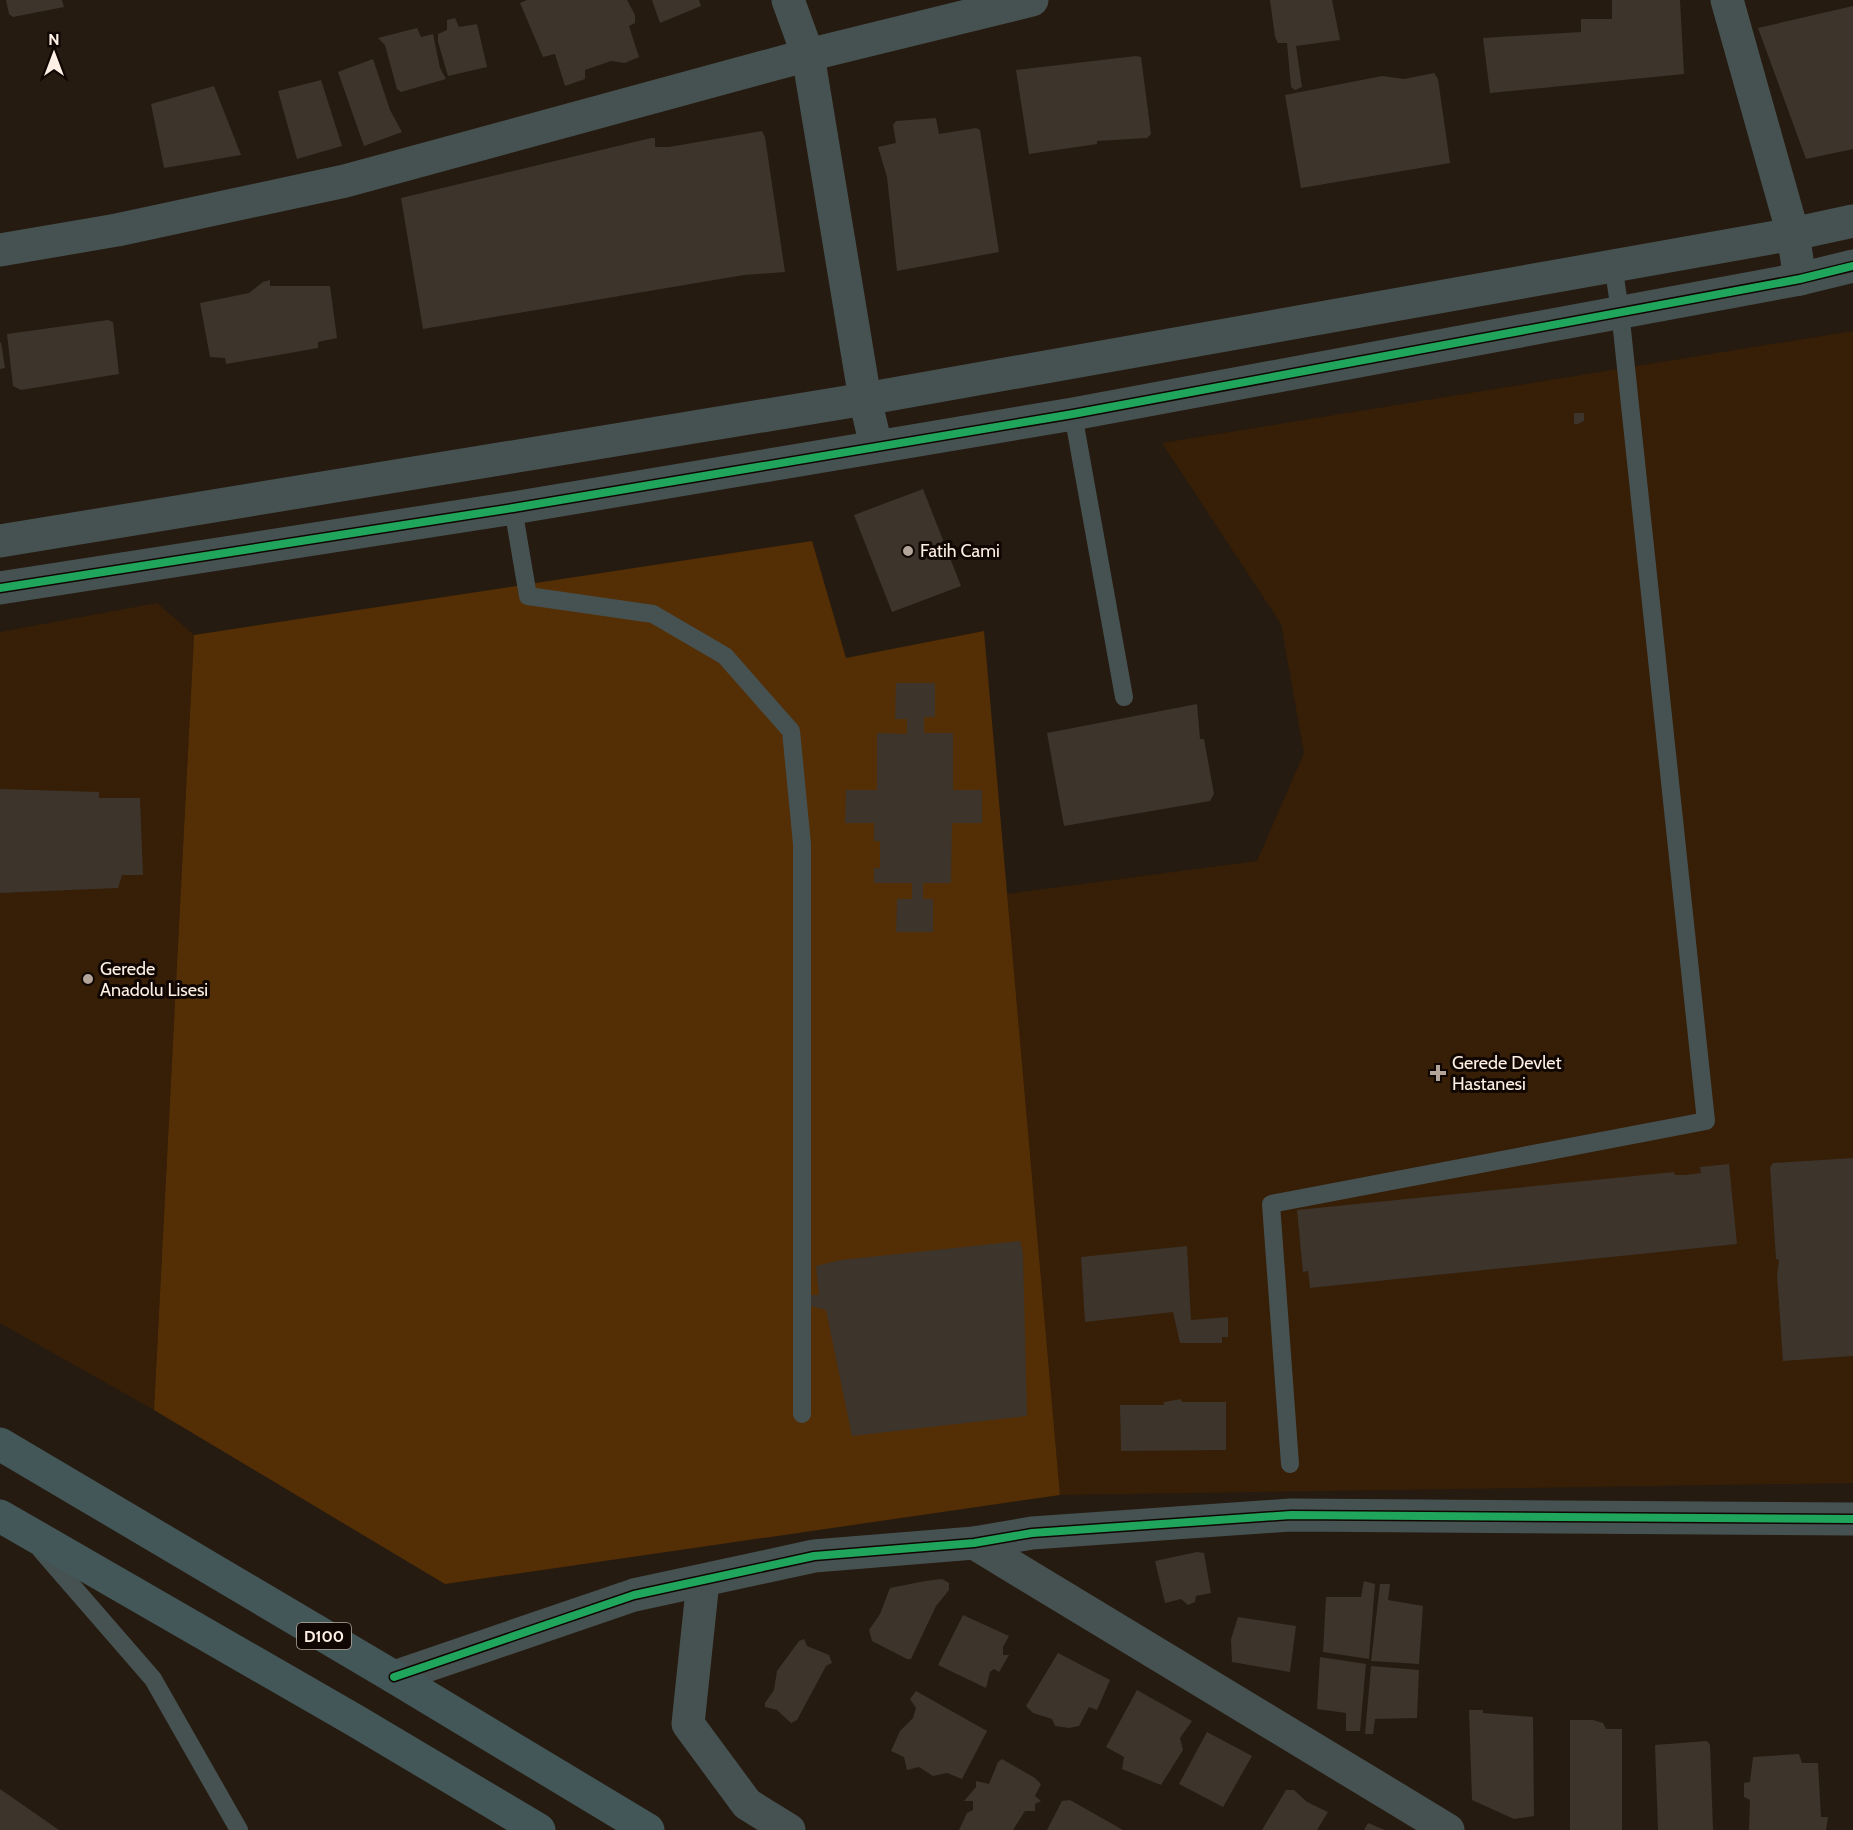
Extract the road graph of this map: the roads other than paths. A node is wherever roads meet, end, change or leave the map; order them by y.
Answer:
1 (788, 0) edge
2 (1032, 0) edge
3 (1727, 0) edge
4 (808, 56) junction
5 (1853, 221) edge
6 (1793, 234) junction
7 (0, 250) edge
8 (1613, 264) junction
9 (1853, 266) edge
10 (1800, 279) junction
11 (1620, 311) junction
12 (865, 399) junction
13 (1073, 414) junction
14 (876, 446) junction
15 (513, 508) junction
16 (0, 541) edge
17 (0, 588) edge
18 (1124, 697) dead end
19 (802, 1414) dead end
20 (0, 1444) edge
21 (1290, 1464) dead end
22 (1853, 1519) edge
23 (8, 1525) edge
24 (974, 1543) junction
25 (703, 1581) junction
26 (394, 1677) junction
27 (239, 1830) edge
28 (539, 1830) edge
29 (648, 1830) edge
30 (789, 1830) edge
31 (1448, 1830) edge

1 - 4 street
2 - 4 street
3 - 6 street
4 - 7 street
4 - 12 street
5 - 6 street
6 - 8 street
6 - 10 street
8 - 11 lane
8 - 12 street
9 - 10 street
10 - 11 street
11 - 13 street
11 - 21 lane
12 - 14 street
12 - 16 street
13 - 14 street
13 - 18 lane
14 - 15 street
15 - 17 street
15 - 19 lane
20 - 26 highway, D100
22 - 24 street
23 - 27 lane
23 - 28 highway
24 - 25 street
24 - 31 street
25 - 26 street
25 - 30 street
26 - 29 highway, D100

